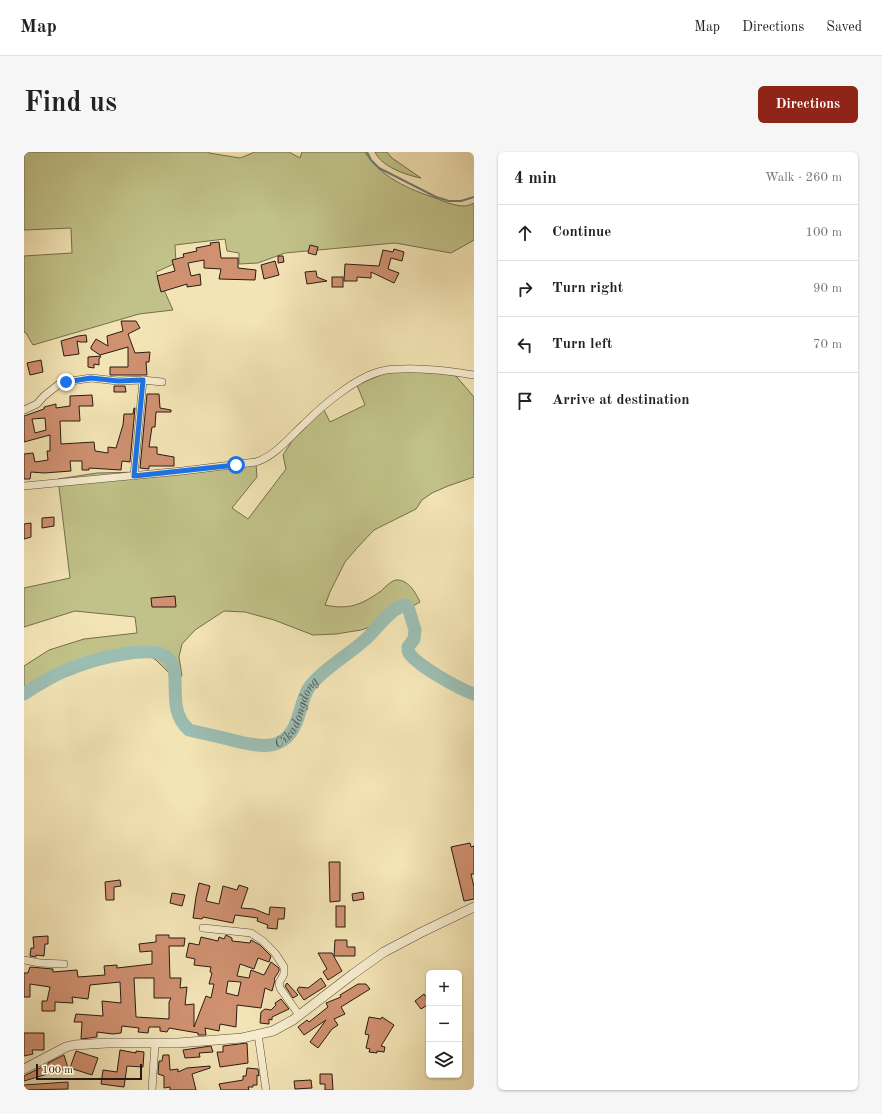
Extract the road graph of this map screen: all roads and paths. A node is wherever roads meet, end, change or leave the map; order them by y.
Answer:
1 (474, 375) edge
2 (143, 380) junction
3 (162, 382) dead end
4 (24, 410) edge
5 (134, 476) junction
6 (24, 486) edge
7 (474, 907) edge
8 (202, 928) dead end
9 (24, 960) edge
10 (64, 964) dead end
11 (299, 1015) junction
12 (258, 1034) junction
13 (155, 1044) junction
14 (24, 1069) edge
15 (152, 1090) edge
16 (266, 1090) edge

1 - 5 street
2 - 3 street
2 - 4 street
2 - 5 street
5 - 6 street
7 - 11 street
8 - 11 street
9 - 10 street
11 - 12 street
12 - 13 street
12 - 16 street
13 - 14 street
13 - 15 street

